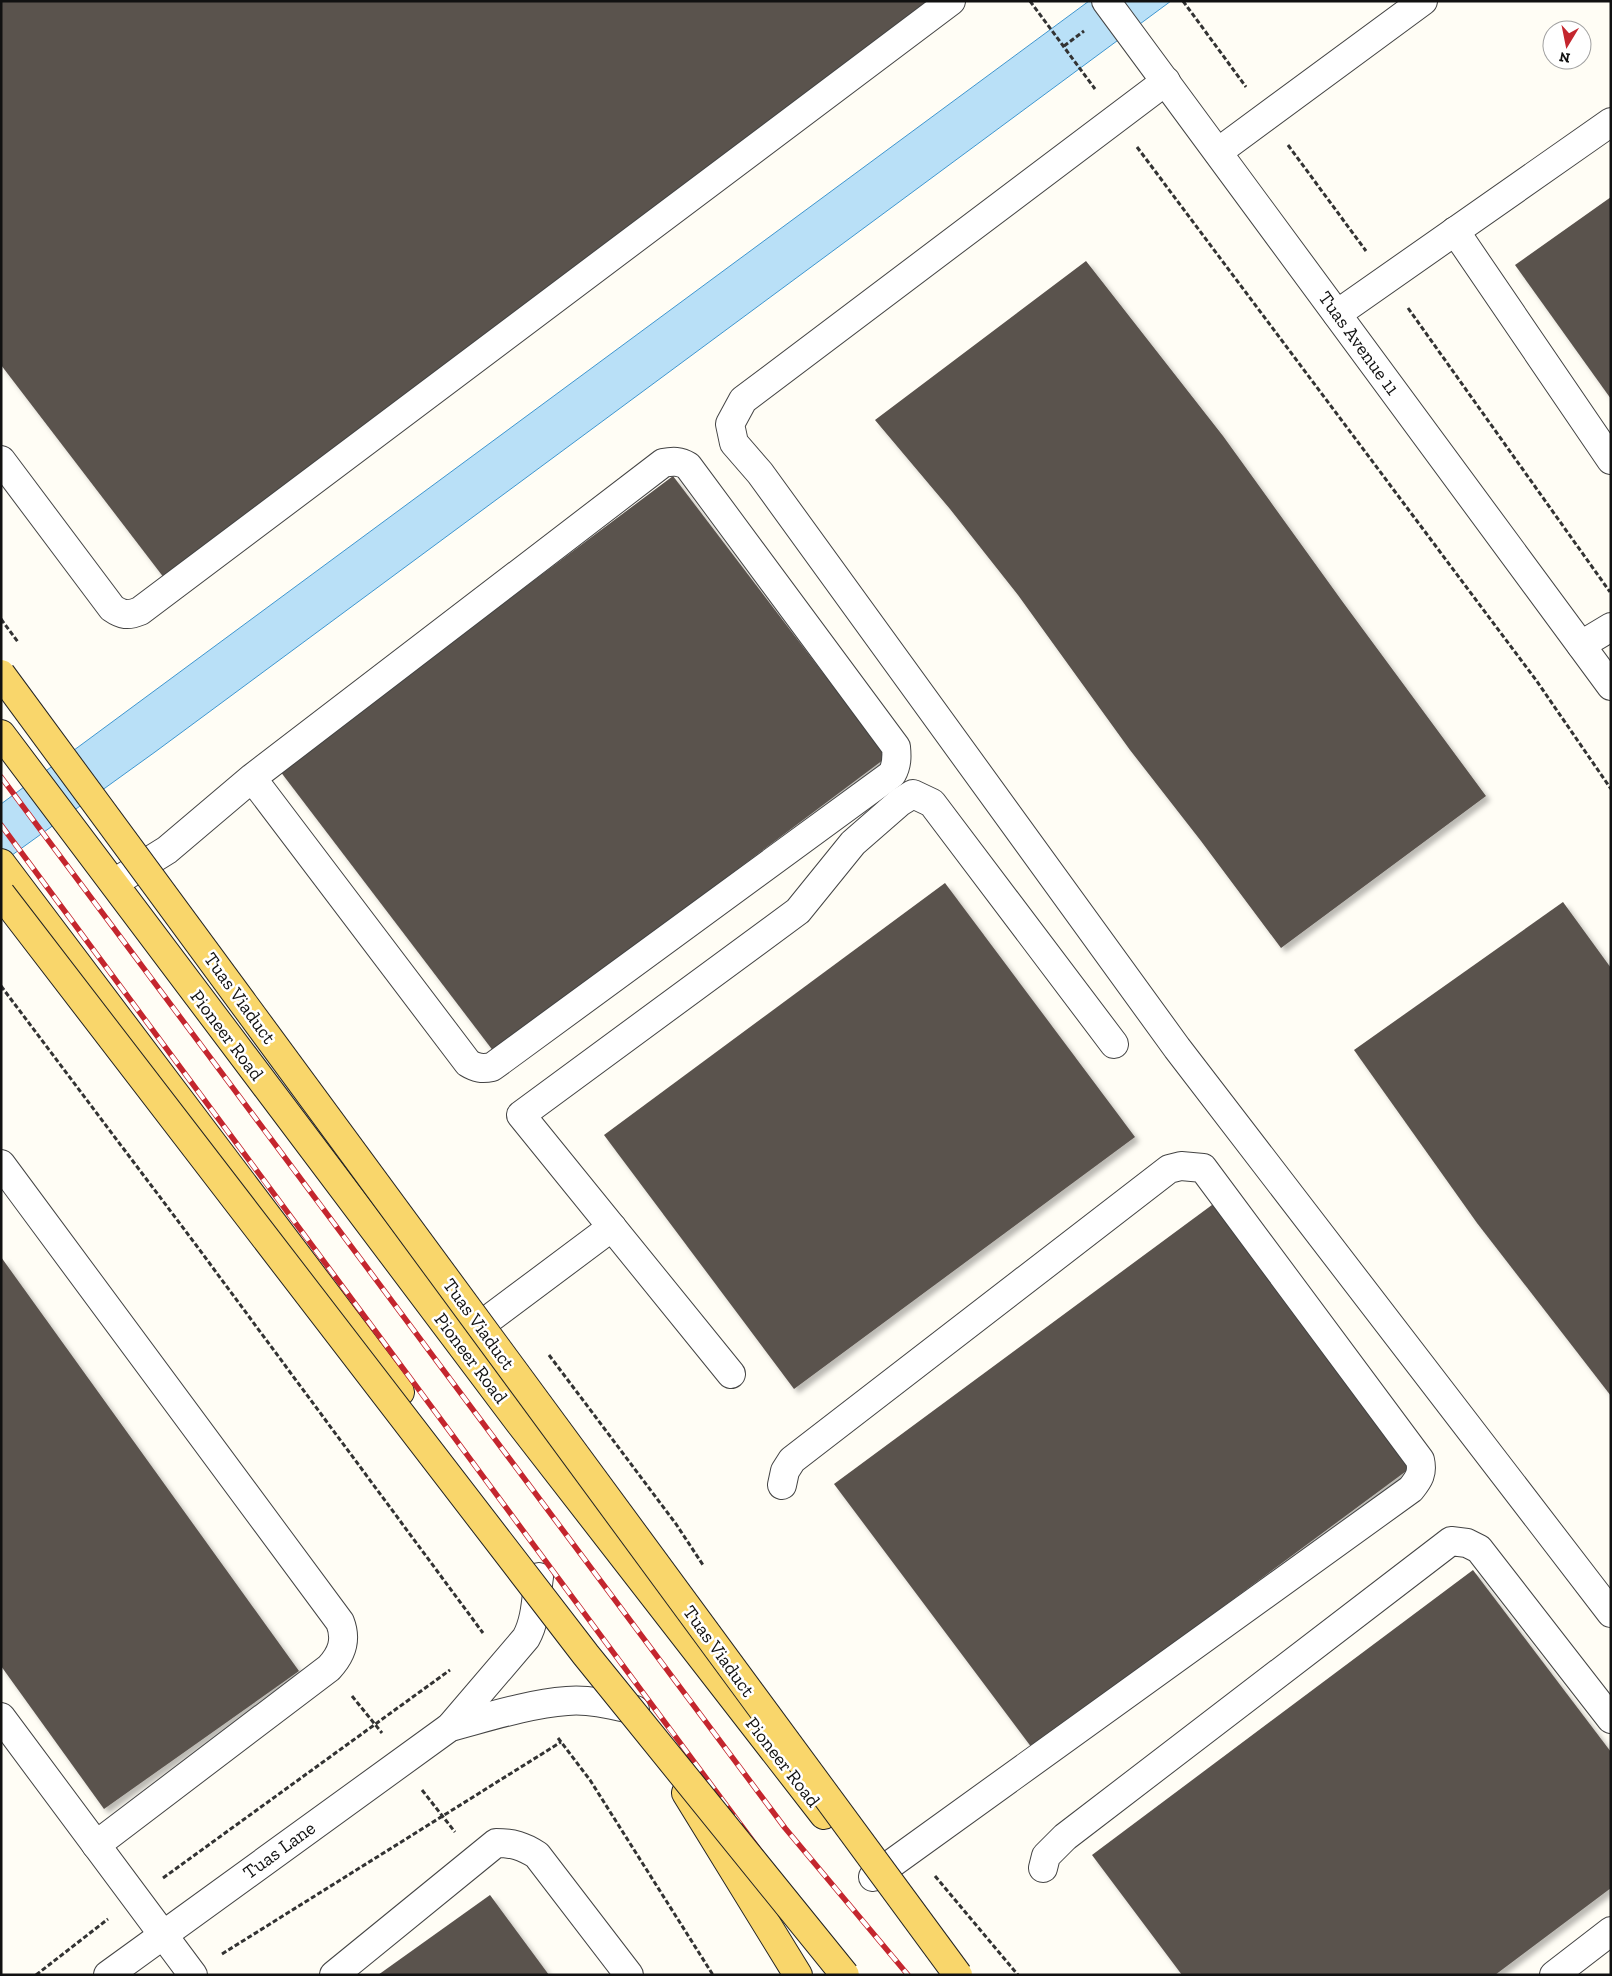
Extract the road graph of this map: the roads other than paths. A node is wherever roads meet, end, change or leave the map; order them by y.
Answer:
1 (951, 1) edge
2 (1106, 1) edge
3 (1423, 1) edge
4 (1166, 81) junction
5 (1611, 122) edge
6 (1218, 152) junction
7 (1455, 231) junction
8 (1337, 314) junction
9 (1, 460) edge
10 (1611, 460) edge
11 (1611, 627) edge
12 (1581, 645) junction
13 (1, 674) edge
14 (1611, 686) edge
15 (1, 734) edge
16 (252, 778) junction
17 (1, 863) edge
18 (114, 884) junction
19 (1, 894) edge
20 (1114, 1044) dead end
21 (1, 1164) edge
22 (612, 1227) junction
23 (459, 1342) junction
24 (731, 1374) dead end
25 (782, 1484) dead end
26 (539, 1577) junction
27 (1611, 1613) edge
28 (635, 1710) junction
29 (1, 1717) edge
30 (1611, 1719) edge
31 (450, 1727) junction
32 (96, 1845) junction
33 (1043, 1868) dead end
34 (873, 1877) junction
35 (1611, 1931) edge
36 (162, 1934) junction
37 (192, 1974) edge
38 (108, 1975) edge
39 (334, 1975) edge
40 (629, 1975) edge
41 (798, 1975) edge
42 (845, 1975) edge
43 (951, 1975) edge
44 (958, 1975) edge
45 (1554, 1975) edge

1 - 9 street
2 - 4 street, Tuas Avenue 11
3 - 6 street
4 - 6 street, Tuas Avenue 11
4 - 27 street
5 - 7 street
6 - 8 street, Tuas Avenue 11
7 - 8 street
7 - 10 street
8 - 12 street, Tuas Avenue 11
11 - 12 street
12 - 14 street, Tuas Avenue 11
13 - 44 main road, Tuas Viaduct, bridge
15 - 18 main road, Pioneer Road
16 - 16 street
16 - 18 street
17 - 26 main road
18 - 23 main road, Pioneer Road
19 - 42 main road, bridge
20 - 22 street
21 - 32 street
22 - 23 street
22 - 24 street
23 - 34 main road, Pioneer Road
25 - 34 street
26 - 28 main road
26 - 31 street, Tuas Lane
28 - 31 street, Tuas Lane
28 - 41 main road
29 - 32 street
30 - 33 street
31 - 36 street, Tuas Lane
32 - 36 street
34 - 43 main road, Pioneer Road
35 - 45 street
36 - 37 street
36 - 38 street, Tuas Lane
39 - 40 street

